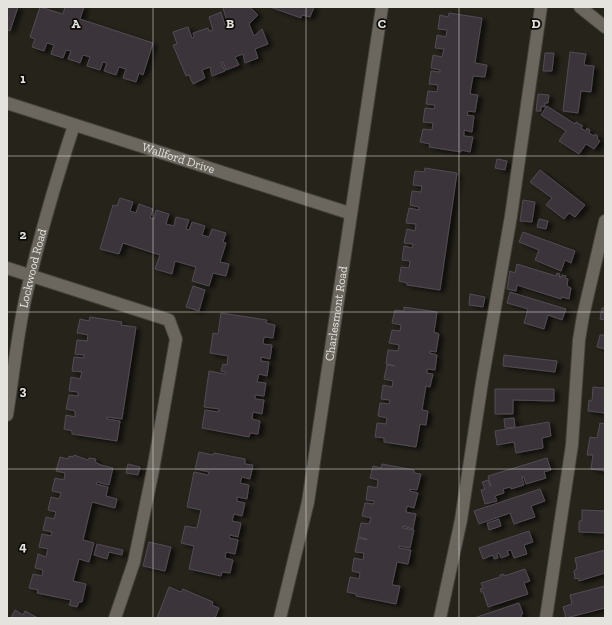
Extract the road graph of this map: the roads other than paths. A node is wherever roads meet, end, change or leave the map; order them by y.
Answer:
1 (382, 7) edge
2 (541, 7) edge
3 (580, 7) edge
4 (605, 27) edge
5 (7, 103) edge
6 (74, 125) junction
7 (349, 213) junction
8 (605, 221) edge
9 (7, 268) edge
10 (31, 276) junction
11 (7, 414) edge
12 (115, 618) edge
13 (280, 618) edge
14 (440, 618) edge
15 (546, 618) edge

1 - 7 street, Charlesmont Road
2 - 14 street
3 - 4 street
5 - 6 street, Wallford Drive
6 - 7 street, Wallford Drive
6 - 10 street, Lockwood Road
7 - 13 street, Charlesmont Road
8 - 15 street
9 - 10 street
10 - 11 street, Lockwood Road
10 - 12 street

